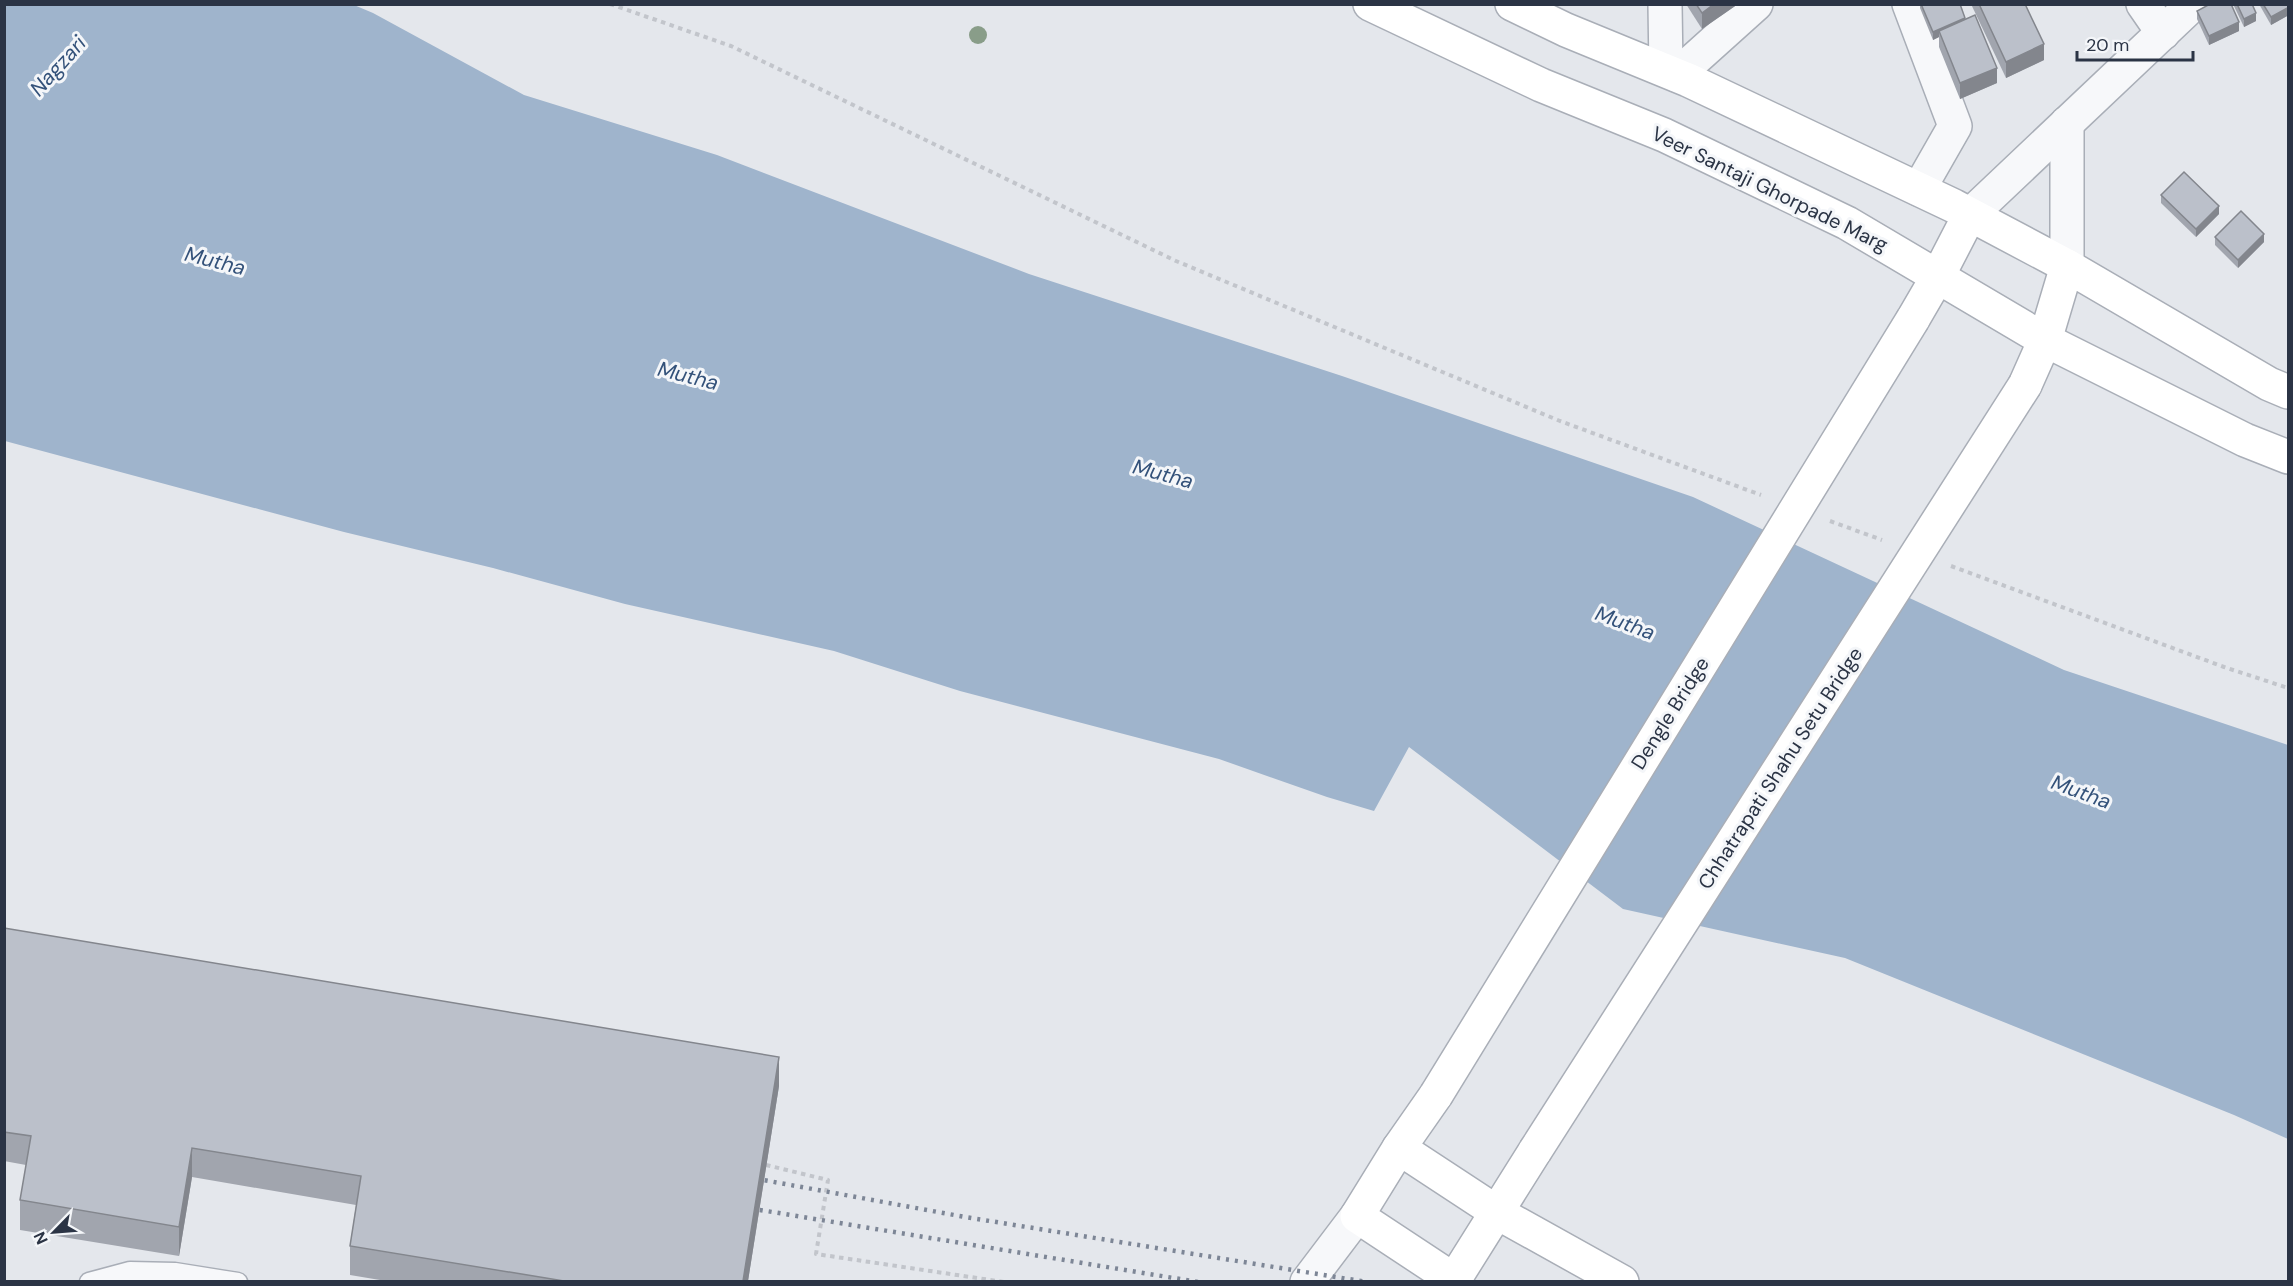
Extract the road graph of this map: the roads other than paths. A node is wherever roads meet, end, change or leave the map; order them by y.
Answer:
1 (1370, 4) edge
2 (1512, 4) edge
3 (1665, 4) edge
4 (1756, 4) edge
5 (1909, 4) edge
6 (2143, 4) edge
7 (2193, 4) edge
8 (2163, 33) junction
9 (1671, 73) junction
10 (2067, 123) junction
11 (1919, 189) junction
12 (1969, 216) junction
13 (2067, 266) junction
14 (1938, 276) junction
15 (2045, 340) junction
16 (2289, 392) edge
17 (2289, 457) edge
18 (1399, 1148) junction
19 (1498, 1213) junction
20 (1357, 1216) junction
21 (89, 1281) edge
22 (238, 1281) edge
23 (1307, 1281) edge
24 (1455, 1281) edge
25 (1622, 1281) edge

1 - 14 main road, Veer Santaji Ghorpade Marg
2 - 9 main road
3 - 9 street
4 - 9 street
5 - 11 street
6 - 8 street
7 - 8 street
8 - 10 street
9 - 11 main road
10 - 12 street
10 - 13 street
11 - 12 main road
12 - 13 main road
12 - 14 main road, Dengle Bridge
13 - 15 main road, Chhatrapati Shahu Setu Bridge
13 - 16 main road
14 - 15 main road, Veer Santaji Ghorpade Marg
14 - 18 main road, Dengle Bridge, bridge
15 - 17 main road, Veer Santaji Ghorpade Marg
15 - 19 main road, Chhatrapati Shahu Setu Bridge, bridge
18 - 19 main road
18 - 20 main road, Dengle Bridge
19 - 24 main road, Chhatrapati Shahu Setu Bridge
19 - 25 main road
20 - 23 street
20 - 24 main road
21 - 22 lane

